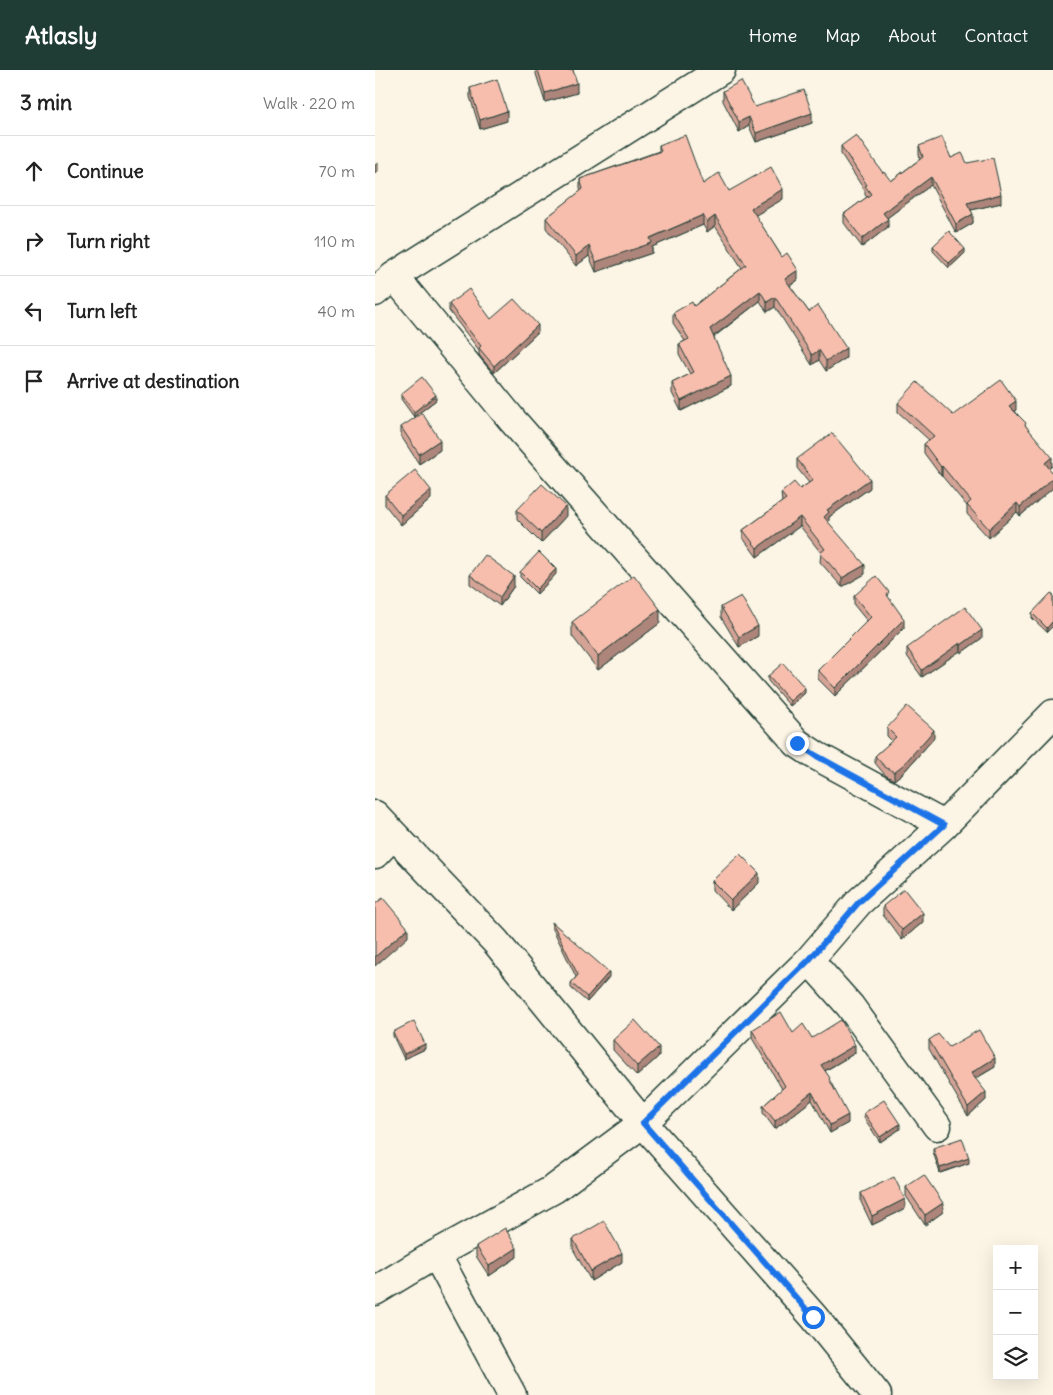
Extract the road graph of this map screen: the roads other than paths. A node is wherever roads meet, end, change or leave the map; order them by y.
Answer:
1 (721, 70) edge
2 (385, 284) edge
3 (1053, 714) edge
4 (375, 815) edge
5 (944, 825) junction
6 (393, 835) junction
7 (375, 854) edge
8 (809, 960) junction
9 (643, 1123) junction
10 (937, 1126) dead end
11 (436, 1254) junction
12 (375, 1291) edge
13 (512, 1395) edge
14 (877, 1395) edge

1 - 2 street
2 - 5 street
3 - 5 street
4 - 6 street
5 - 8 street
6 - 7 street
6 - 9 street
8 - 9 street
8 - 10 street
9 - 11 street
9 - 14 street
11 - 12 street
11 - 13 street

